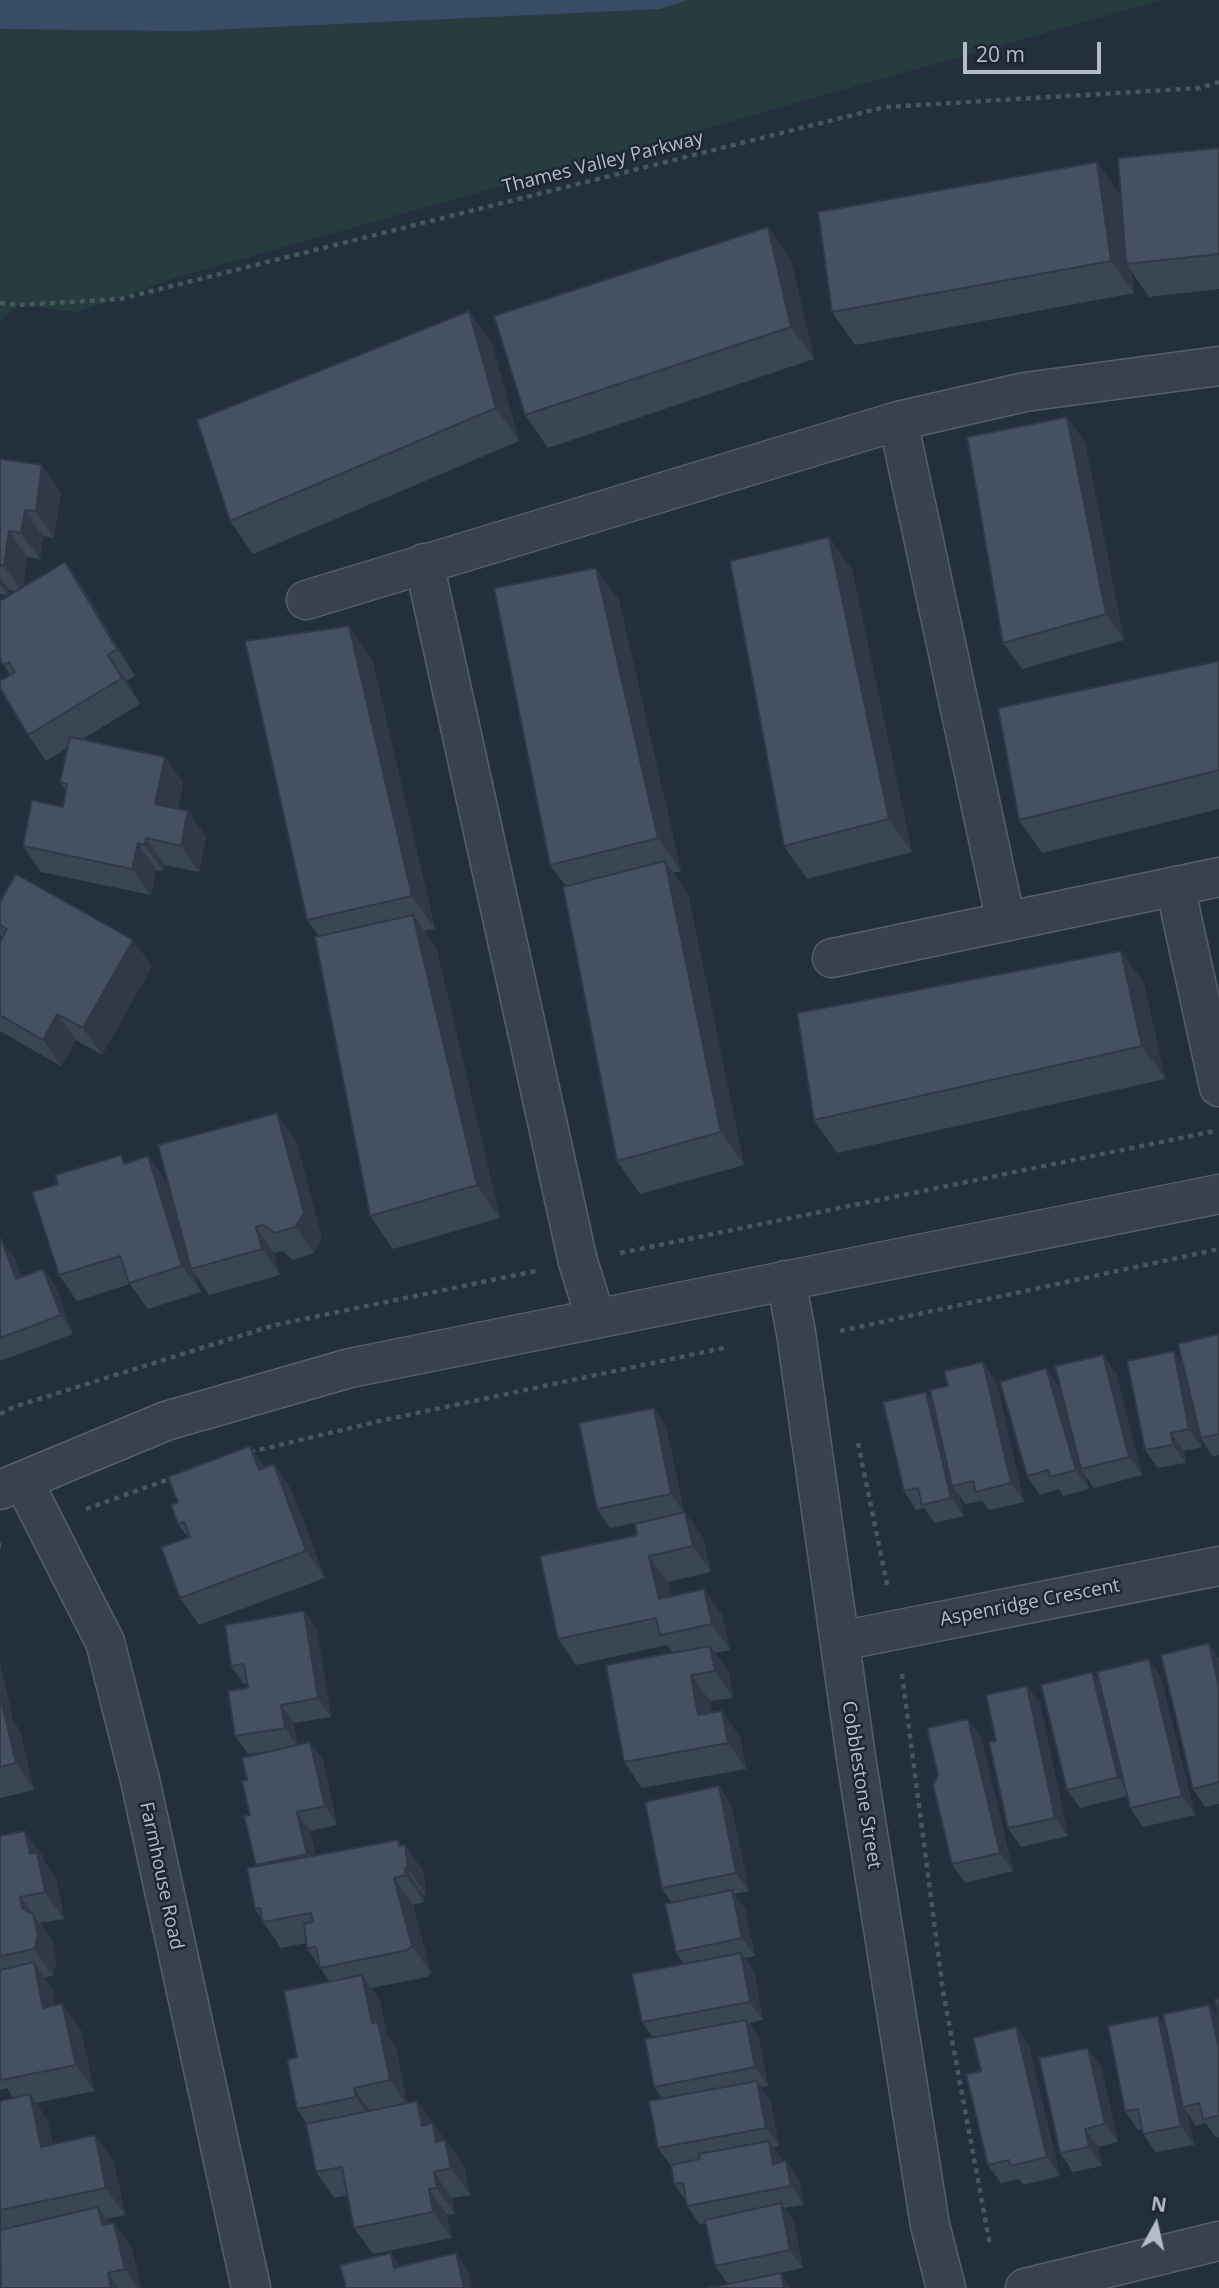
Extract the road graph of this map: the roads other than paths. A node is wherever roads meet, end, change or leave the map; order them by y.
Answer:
1 (1219, 366) edge
2 (898, 421) junction
3 (424, 563) junction
4 (306, 600) dead end
5 (1219, 877) edge
6 (1175, 887) junction
7 (1006, 922) junction
8 (832, 958) dead end
9 (1219, 1087) edge
10 (1219, 1194) edge
11 (786, 1280) junction
12 (596, 1319) junction
13 (11, 1485) edge
14 (1219, 1566) edge
15 (840, 1641) junction
16 (1219, 2241) edge
17 (251, 2288) edge
18 (946, 2288) edge
19 (1025, 2288) edge

1 - 2 street
2 - 3 street
2 - 7 street
3 - 4 street
3 - 12 street
5 - 6 street
6 - 7 street
6 - 9 street
7 - 8 street
10 - 11 street
11 - 12 street
11 - 15 street, Cobblestone Street
12 - 13 street
13 - 17 street, Farmhouse Road
14 - 15 street, Aspenridge Crescent
15 - 18 street, Cobblestone Street
16 - 19 street

